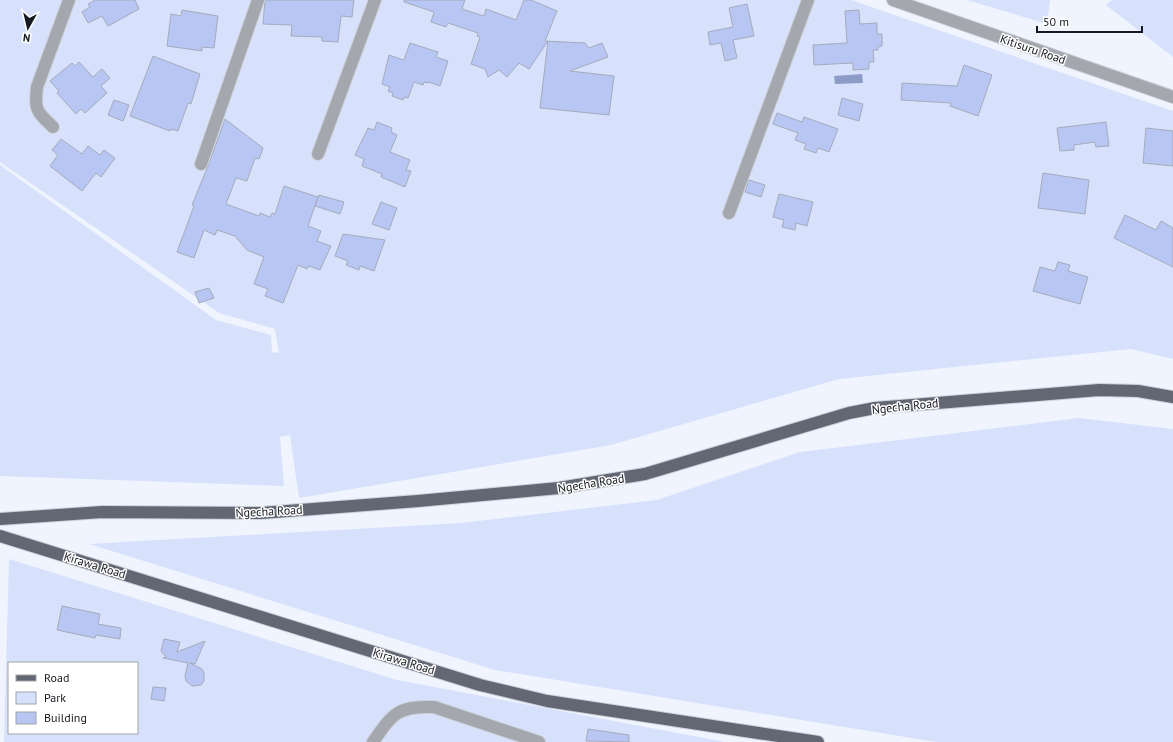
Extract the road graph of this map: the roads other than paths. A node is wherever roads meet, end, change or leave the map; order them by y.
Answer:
1 (69, 0) edge
2 (258, 0) edge
3 (375, 0) edge
4 (808, 0) edge
5 (893, 0) edge
6 (1173, 97) edge
7 (53, 127) dead end
8 (318, 154) dead end
9 (201, 164) dead end
10 (729, 212) dead end
11 (1173, 397) edge
12 (0, 519) edge
13 (0, 536) edge
14 (373, 742) edge
15 (539, 742) edge
16 (818, 742) edge

1 - 7 street
2 - 9 street
3 - 8 street
4 - 10 street
5 - 6 street, Kitisuru Road
11 - 12 main road, Ngecha Road
13 - 16 main road, Kirawa Road
14 - 15 street

